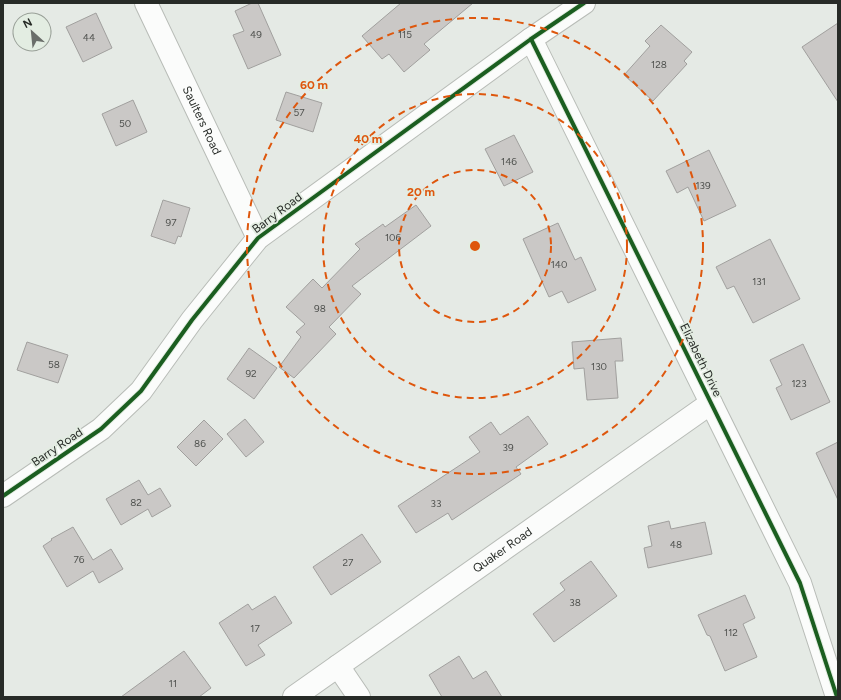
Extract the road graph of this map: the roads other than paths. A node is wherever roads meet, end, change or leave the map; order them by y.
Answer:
1 (146, 3) edge
2 (584, 3) edge
3 (531, 40) junction
4 (258, 238) junction
5 (712, 403) junction
6 (5, 487) edge
7 (338, 666) junction
8 (294, 697) edge
9 (359, 697) edge
10 (837, 697) edge

1 - 4 street, Saulters Road
2 - 3 street, Barry Road
3 - 4 street, Barry Road
3 - 5 street, Elizabeth Drive
4 - 6 street, Barry Road
5 - 7 street, Quaker Road
5 - 10 street, Elizabeth Drive
7 - 8 street, Quaker Road
7 - 9 street

